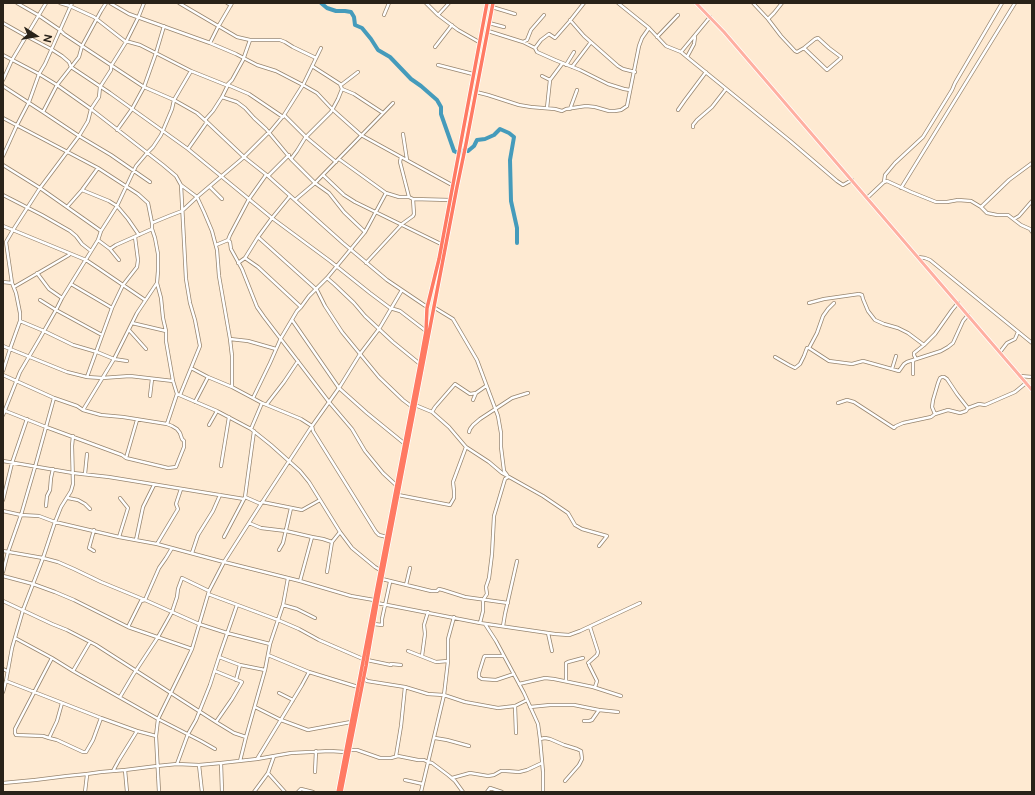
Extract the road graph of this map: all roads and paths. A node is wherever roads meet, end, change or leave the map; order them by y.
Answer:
1 (17, 3) edge
2 (46, 3) edge
3 (60, 3) edge
4 (106, 3) edge
5 (110, 3) edge
6 (144, 3) edge
7 (179, 3) edge
8 (227, 3) edge
9 (388, 3) edge
10 (426, 3) edge
11 (449, 3) edge
12 (487, 3) edge
13 (584, 3) edge
14 (618, 3) edge
15 (696, 3) edge
16 (753, 3) edge
17 (782, 3) edge
18 (1002, 3) edge
19 (1015, 3) edge
20 (232, 4) edge
21 (71, 5) edge
22 (492, 5) edge
23 (438, 14) junction
24 (515, 14) dead end
25 (38, 15) junction
26 (384, 15) dead end
27 (544, 15) dead end
28 (678, 15) dead end
29 (710, 16) junction
30 (138, 18) junction
31 (97, 19) junction
32 (768, 19) junction
33 (570, 20) junction
34 (3, 23) edge
35 (489, 23) junction
36 (452, 25) junction
37 (164, 26) junction
38 (218, 27) junction
39 (504, 27) dead end
40 (649, 28) junction
41 (60, 30) junction
42 (488, 31) junction
43 (26, 36) junction
44 (695, 36) junction
45 (657, 37) junction
46 (250, 40) junction
47 (126, 42) junction
48 (480, 42) junction
49 (523, 42) junction
50 (591, 42) junction
51 (210, 43) junction
52 (82, 46) junction
53 (434, 47) dead end
54 (321, 48) dead end
55 (535, 48) junction
56 (804, 48) junction
57 (51, 49) junction
58 (574, 52) dead end
59 (681, 52) junction
60 (156, 53) junction
61 (4, 57) edge
62 (687, 57) junction
63 (244, 58) junction
64 (316, 58) junction
65 (12, 60) junction
66 (476, 63) junction
67 (481, 64) junction
68 (564, 64) junction
69 (438, 65) dead end
70 (111, 66) junction
71 (312, 66) junction
72 (71, 67) junction
73 (572, 67) junction
74 (3, 70) edge
75 (191, 71) junction
76 (6, 72) junction
77 (358, 72) dead end
78 (634, 72) junction
79 (706, 72) junction
80 (39, 74) junction
81 (474, 74) junction
82 (542, 76) dead end
83 (3, 80) edge
84 (232, 80) junction
85 (550, 80) junction
86 (57, 85) junction
87 (229, 85) junction
88 (303, 85) junction
89 (341, 85) junction
90 (3, 86) edge
91 (100, 87) junction
92 (144, 87) junction
93 (342, 89) junction
94 (726, 89) junction
95 (577, 90) dead end
96 (630, 90) junction
97 (476, 92) junction
98 (222, 97) junction
99 (174, 100) junction
100 (29, 102) junction
101 (393, 103) dead end
102 (547, 108) junction
103 (91, 109) junction
104 (132, 109) junction
105 (570, 109) junction
106 (332, 110) junction
107 (678, 110) dead end
108 (43, 112) junction
109 (383, 113) junction
110 (283, 116) junction
111 (3, 118) edge
112 (206, 121) junction
113 (17, 125) junction
114 (693, 127) dead end
115 (117, 130) junction
116 (163, 130) junction
117 (269, 133) junction
118 (403, 134) dead end
119 (361, 135) junction
120 (79, 136) junction
121 (306, 137) junction
122 (188, 149) junction
123 (68, 152) junction
124 (147, 153) junction
125 (289, 155) junction
126 (3, 156) edge
127 (244, 157) junction
128 (402, 157) junction
129 (291, 159) junction
130 (339, 159) junction
131 (407, 160) junction
132 (336, 162) junction
133 (1032, 163) edge
134 (3, 165) edge
135 (98, 168) junction
136 (134, 171) junction
137 (267, 175) junction
138 (323, 175) junction
139 (221, 176) junction
140 (852, 180) junction
141 (150, 182) dead end
142 (884, 182) junction
143 (315, 184) junction
144 (181, 185) junction
145 (452, 185) junction
146 (127, 186) junction
147 (210, 186) junction
148 (40, 188) junction
149 (902, 188) junction
150 (82, 190) junction
151 (386, 193) junction
152 (3, 195) edge
153 (290, 196) junction
154 (197, 197) junction
155 (408, 197) junction
156 (867, 198) junction
157 (249, 199) junction
158 (413, 199) junction
159 (222, 200) dead end
160 (296, 200) junction
161 (450, 200) junction
162 (1032, 201) edge
163 (117, 206) junction
164 (28, 207) junction
165 (67, 207) junction
166 (981, 207) junction
167 (182, 211) junction
168 (375, 212) junction
169 (272, 218) junction
170 (1014, 219) junction
171 (152, 223) junction
172 (402, 224) junction
173 (3, 226) edge
174 (152, 229) junction
175 (13, 230) junction
176 (101, 231) junction
177 (365, 232) junction
178 (1032, 232) edge
179 (139, 234) junction
180 (258, 236) junction
181 (135, 237) junction
182 (98, 240) junction
183 (228, 240) junction
184 (442, 244) junction
185 (216, 245) junction
186 (110, 249) junction
187 (351, 250) junction
188 (91, 251) junction
189 (70, 254) junction
190 (918, 257) junction
191 (245, 258) junction
192 (438, 259) junction
193 (86, 260) junction
194 (119, 260) dead end
195 (444, 260) junction
196 (238, 263) junction
197 (366, 263) junction
198 (336, 266) junction
199 (37, 274) junction
200 (327, 278) junction
201 (3, 282) edge
202 (12, 283) junction
203 (157, 283) junction
204 (72, 284) junction
205 (123, 285) junction
206 (14, 287) junction
207 (316, 290) junction
208 (402, 290) junction
209 (62, 298) junction
210 (40, 300) dead end
211 (145, 300) junction
212 (809, 303) dead end
213 (834, 303) dead end
214 (958, 303) junction
215 (301, 307) junction
216 (112, 308) junction
217 (390, 308) junction
218 (427, 308) junction
219 (434, 308) junction
220 (56, 310) junction
221 (968, 315) junction
222 (292, 320) junction
223 (20, 321) junction
224 (132, 323) junction
225 (379, 329) junction
226 (129, 330) junction
227 (426, 330) junction
228 (44, 331) junction
229 (166, 331) junction
230 (1018, 332) junction
231 (103, 335) junction
232 (281, 338) junction
233 (230, 339) junction
234 (1032, 343) edge
235 (3, 346) edge
236 (924, 346) junction
237 (809, 348) junction
238 (10, 349) junction
239 (276, 349) junction
240 (146, 350) dead end
241 (97, 352) junction
242 (1000, 352) junction
243 (360, 354) junction
244 (896, 356) dead end
245 (29, 357) junction
246 (775, 357) dead end
247 (114, 359) junction
248 (914, 360) junction
249 (127, 361) dead end
250 (298, 361) junction
251 (420, 364) junction
252 (191, 368) junction
253 (892, 369) junction
254 (3, 371) edge
255 (914, 374) dead end
256 (3, 375) edge
257 (1020, 376) junction
258 (87, 377) junction
259 (208, 377) junction
260 (1032, 377) edge
261 (102, 378) junction
262 (152, 379) junction
263 (16, 381) junction
264 (173, 381) junction
265 (1026, 383) junction
266 (486, 386) junction
267 (232, 387) junction
268 (339, 388) junction
269 (1032, 390) edge
270 (476, 393) junction
271 (528, 393) dead end
272 (178, 394) junction
273 (150, 396) dead end
274 (416, 396) junction
275 (54, 398) junction
276 (253, 398) junction
277 (473, 400) dead end
278 (195, 402) junction
279 (329, 402) junction
280 (262, 403) junction
281 (267, 404) junction
282 (838, 404) dead end
283 (414, 406) junction
284 (968, 408) junction
285 (4, 410) edge
286 (83, 410) junction
287 (495, 410) junction
288 (217, 411) junction
289 (432, 412) junction
290 (3, 414) edge
291 (934, 414) junction
292 (229, 417) junction
293 (27, 419) junction
294 (137, 420) junction
295 (168, 424) junction
296 (209, 425) dead end
297 (312, 426) junction
298 (46, 427) junction
299 (252, 430) junction
300 (469, 432) dead end
301 (73, 436) junction
302 (405, 444) junction
303 (466, 447) junction
304 (87, 454) dead end
305 (126, 458) junction
306 (3, 461) edge
307 (288, 461) junction
308 (12, 463) junction
309 (221, 466) dead end
310 (35, 467) junction
311 (53, 469) junction
312 (503, 472) junction
313 (73, 473) junction
314 (85, 474) junction
315 (508, 476) junction
316 (154, 485) junction
317 (396, 485) junction
318 (181, 489) junction
319 (220, 495) junction
320 (398, 495) junction
321 (68, 498) junction
322 (120, 498) dead end
323 (244, 498) junction
324 (3, 500) edge
325 (320, 500) junction
326 (262, 503) junction
327 (46, 506) dead end
328 (291, 508) junction
329 (90, 509) dead end
330 (3, 511) edge
331 (21, 515) junction
332 (55, 522) junction
333 (249, 523) junction
334 (390, 526) junction
335 (94, 530) junction
336 (286, 531) junction
337 (340, 532) junction
338 (119, 536) junction
339 (224, 537) dead end
340 (312, 537) junction
341 (387, 537) junction
342 (136, 540) junction
343 (332, 542) junction
344 (157, 544) junction
345 (599, 546) dead end
346 (172, 548) junction
347 (94, 550) dead end
348 (279, 550) dead end
349 (3, 551) edge
350 (8, 552) junction
351 (192, 553) junction
352 (43, 558) junction
353 (517, 561) dead end
354 (224, 562) junction
355 (410, 568) dead end
356 (380, 570) junction
357 (3, 572) edge
358 (327, 572) dead end
359 (3, 576) edge
360 (288, 578) junction
361 (382, 580) junction
362 (300, 581) junction
363 (390, 582) junction
364 (33, 584) junction
365 (406, 585) junction
366 (209, 593) junction
367 (145, 600) junction
368 (483, 600) junction
369 (3, 601) edge
370 (376, 601) junction
371 (508, 603) junction
372 (283, 604) junction
373 (385, 604) junction
374 (640, 604) dead end
375 (237, 605) junction
376 (23, 610) junction
377 (172, 612) junction
378 (428, 612) junction
379 (315, 618) dead end
380 (454, 618) junction
381 (278, 620) junction
382 (480, 623) junction
383 (199, 624) junction
384 (374, 624) junction
385 (485, 624) junction
386 (503, 626) junction
387 (128, 627) junction
388 (590, 627) junction
389 (227, 633) junction
390 (548, 633) junction
391 (158, 637) junction
392 (15, 638) junction
393 (90, 642) junction
394 (270, 644) junction
395 (192, 649) junction
396 (408, 651) dead end
397 (552, 651) dead end
398 (268, 655) junction
399 (422, 656) junction
400 (504, 656) junction
401 (219, 657) junction
402 (52, 658) junction
403 (583, 658) dead end
404 (365, 660) junction
405 (448, 661) junction
406 (240, 665) junction
407 (401, 665) dead end
408 (3, 669) edge
409 (136, 670) junction
410 (266, 670) junction
411 (8, 671) junction
412 (73, 671) junction
413 (214, 671) junction
414 (309, 672) junction
415 (514, 674) junction
416 (364, 678) junction
417 (236, 680) junction
418 (6, 681) junction
419 (566, 681) junction
420 (519, 684) junction
421 (358, 687) junction
422 (405, 687) junction
423 (595, 687) junction
424 (3, 692) edge
425 (35, 692) junction
426 (170, 693) junction
427 (279, 693) dead end
428 (444, 695) junction
429 (621, 696) dead end
430 (120, 697) junction
431 (293, 700) junction
432 (527, 700) junction
433 (62, 703) junction
434 (515, 706) junction
435 (255, 707) junction
436 (530, 707) junction
437 (599, 710) junction
438 (199, 711) junction
439 (618, 712) dead end
440 (101, 718) junction
441 (158, 719) junction
442 (281, 720) junction
443 (584, 721) dead end
444 (216, 722) junction
445 (351, 722) junction
446 (137, 731) junction
447 (516, 733) dead end
448 (188, 734) junction
449 (156, 736) junction
450 (246, 737) junction
451 (49, 738) junction
452 (435, 738) junction
453 (540, 739) junction
454 (469, 746) dead end
455 (214, 750) dead end
456 (316, 751) junction
457 (347, 751) junction
458 (274, 756) junction
459 (396, 756) junction
460 (258, 759) junction
461 (240, 760) junction
462 (428, 762) junction
463 (542, 763) junction
464 (177, 764) junction
465 (221, 764) junction
466 (199, 765) junction
467 (157, 766) junction
468 (125, 770) junction
469 (113, 772) junction
470 (315, 772) dead end
471 (268, 773) junction
472 (87, 774) junction
473 (452, 778) junction
474 (405, 780) dead end
475 (565, 781) dead end
476 (3, 783) edge
477 (423, 784) junction
478 (85, 792) edge
479 (127, 792) edge
480 (159, 792) edge
481 (202, 792) edge
482 (222, 792) edge
483 (254, 792) edge
484 (285, 792) edge
485 (298, 792) edge
486 (314, 792) edge
487 (338, 792) edge
488 (341, 792) edge
489 (421, 792) edge
490 (463, 792) edge
491 (488, 792) edge
492 (502, 792) edge
493 (543, 792) edge

1 - 25 street
2 - 25 street
3 - 21 street
4 - 31 street
5 - 30 street
6 - 30 street
7 - 38 street
8 - 20 street
9 - 26 street
10 - 23 street
11 - 23 street
12 - 48 highway
13 - 33 street
14 - 40 street
15 - 29 main road
16 - 32 street
17 - 32 street
18 - 142 street
19 - 149 street
20 - 38 street
21 - 31 street
21 - 41 street
22 - 24 street
22 - 35 highway
23 - 36 street
25 - 41 street
25 - 43 street
27 - 49 street
28 - 45 street
29 - 44 street
29 - 140 main road
30 - 37 street
30 - 47 street
31 - 47 street
31 - 52 street
32 - 56 street
33 - 50 street
33 - 55 street
34 - 43 street
35 - 39 street
35 - 42 highway
36 - 48 street
36 - 53 street
37 - 51 street
37 - 60 street
38 - 46 street
38 - 51 street
40 - 45 street
40 - 78 street
41 - 52 street
41 - 57 street
42 - 49 street
42 - 67 highway
43 - 57 street
43 - 65 street
44 - 59 street
44 - 62 street
45 - 59 street
46 - 63 street
46 - 64 street
47 - 60 street
47 - 70 street
48 - 66 highway
49 - 55 street
50 - 73 street
50 - 78 street
51 - 63 street
52 - 70 street
52 - 72 street
54 - 64 street
55 - 68 street
56 - 56 street
57 - 72 street
57 - 80 street
58 - 68 street
59 - 62 street
60 - 75 street
60 - 92 street
61 - 65 street
62 - 79 street
63 - 84 street
63 - 88 street
64 - 71 street
65 - 76 street
65 - 80 street
66 - 67 highway
66 - 81 highway
67 - 97 highway
68 - 73 street
68 - 85 street
69 - 81 street
70 - 91 street
70 - 92 street
71 - 88 street
71 - 89 street
72 - 86 street
72 - 91 street
73 - 96 street
74 - 76 street
75 - 87 street
75 - 99 street
76 - 83 street
77 - 89 street
78 - 96 street
79 - 94 street
79 - 107 street
80 - 86 street
80 - 100 street
81 - 145 highway
82 - 85 street
84 - 87 street
84 - 87 street
85 - 102 street
86 - 103 street
86 - 108 street
87 - 98 street
87 - 110 street
88 - 106 street
88 - 110 street
89 - 93 street
90 - 100 street
91 - 103 street
91 - 104 street
92 - 99 street
92 - 104 street
93 - 106 street
93 - 109 street
94 - 114 street
94 - 140 street
95 - 105 street
96 - 105 street
97 - 102 street
97 - 195 highway
98 - 112 street
98 - 117 street
99 - 112 street
99 - 116 street
100 - 108 street
100 - 113 street
101 - 109 street
102 - 105 street
103 - 115 street
103 - 120 street
104 - 115 street
104 - 116 street
106 - 119 street
106 - 121 street
108 - 120 street
109 - 119 street
110 - 117 street
110 - 121 street
111 - 113 street
112 - 122 street
112 - 127 street
113 - 123 street
113 - 126 street
115 - 124 street
116 - 122 street
116 - 124 street
117 - 125 street
117 - 127 street
118 - 131 street
119 - 128 street
119 - 130 street
120 - 123 street
120 - 136 street
121 - 129 street
121 - 132 street
122 - 139 street
123 - 135 street
123 - 148 street
124 - 136 street
124 - 144 street
125 - 129 street
125 - 137 street
127 - 137 street
127 - 139 street
128 - 131 street
128 - 155 street
129 - 143 street
130 - 132 street
130 - 151 street
131 - 145 street
132 - 138 street
133 - 166 street
134 - 148 street
135 - 146 street
135 - 150 street
136 - 141 street
136 - 146 street
137 - 153 street
137 - 157 street
138 - 143 street
138 - 168 street
139 - 147 street
139 - 157 street
140 - 156 main road
142 - 149 street
142 - 156 street
143 - 160 street
143 - 177 street
144 - 154 street
144 - 167 street
145 - 161 highway
146 - 163 street
146 - 171 street
147 - 154 street
147 - 159 street
148 - 164 street
148 - 165 street
149 - 166 street
150 - 163 street
150 - 165 street
151 - 155 street
151 - 168 street
152 - 164 street
153 - 160 street
153 - 169 street
154 - 167 street
154 - 185 street
155 - 158 street
156 - 190 main road
157 - 169 street
157 - 183 street
158 - 161 street
158 - 172 street
160 - 187 street
161 - 184 highway
162 - 170 street
163 - 176 street
163 - 179 street
164 - 175 street
164 - 188 street
165 - 176 street
166 - 170 street
167 - 171 street
167 - 252 street
168 - 172 street
168 - 177 street
169 - 180 street
169 - 198 street
170 - 178 street
171 - 174 street
172 - 184 street
172 - 197 street
173 - 175 street
174 - 179 street
174 - 203 street
175 - 189 street
175 - 202 street
176 - 182 street
177 - 187 street
179 - 181 street
180 - 191 street
180 - 207 street
181 - 186 street
181 - 205 street
182 - 186 street
182 - 188 street
183 - 185 street
183 - 196 street
184 - 192 highway
185 - 233 street
186 - 194 street
187 - 197 street
187 - 198 street
188 - 193 street
189 - 193 street
189 - 199 street
190 - 214 main road
190 - 230 street
191 - 196 street
191 - 215 street
192 - 195 highway
192 - 218 highway
193 - 204 street
193 - 205 street
195 - 219 highway
196 - 232 street
197 - 208 street
198 - 200 street
198 - 217 street
199 - 206 street
199 - 209 street
200 - 207 street
200 - 225 street
201 - 202 street
202 - 206 street
203 - 211 street
203 - 229 street
204 - 209 street
204 - 216 street
205 - 211 street
205 - 216 street
206 - 223 street
207 - 215 street
207 - 243 street
208 - 217 street
208 - 218 street
209 - 220 street
210 - 220 street
211 - 224 street
212 - 236 street
213 - 237 street
214 - 221 main road
214 - 236 street
215 - 222 street
216 - 231 street
217 - 225 street
217 - 227 street
218 - 227 highway
219 - 266 street
219 - 274 highway
220 - 228 street
220 - 231 street
221 - 242 main road
221 - 248 street
222 - 232 street
222 - 268 street
223 - 228 street
223 - 238 street
224 - 226 street
224 - 229 street
225 - 243 street
225 - 251 street
226 - 240 street
226 - 247 street
227 - 251 highway
228 - 241 street
228 - 245 street
229 - 264 street
230 - 234 street
230 - 242 street
231 - 241 street
232 - 239 street
232 - 250 street
233 - 239 street
233 - 267 street
235 - 238 street
236 - 248 street
237 - 246 street
237 - 253 street
238 - 245 street
238 - 254 street
239 - 276 street
241 - 247 street
241 - 258 street
242 - 257 main road
243 - 268 street
243 - 283 street
244 - 253 street
245 - 258 street
245 - 263 street
247 - 249 street
247 - 261 street
248 - 253 street
248 - 255 street
250 - 279 street
250 - 281 street
251 - 274 highway
252 - 259 street
252 - 272 street
256 - 263 street
257 - 260 street
257 - 265 main road
258 - 261 street
259 - 267 street
259 - 278 street
261 - 262 street
261 - 286 street
262 - 264 street
262 - 273 street
263 - 275 street
263 - 285 street
264 - 272 street
265 - 269 main road
265 - 284 street
266 - 270 street
266 - 287 street
267 - 276 street
268 - 279 street
268 - 302 street
270 - 277 street
270 - 289 street
271 - 287 street
272 - 278 street
272 - 295 street
274 - 283 highway
275 - 286 street
275 - 298 street
276 - 280 street
278 - 288 street
279 - 297 street
279 - 317 street
280 - 281 street
280 - 299 street
281 - 297 street
282 - 291 street
283 - 289 street
283 - 302 highway
283 - 320 highway
284 - 291 street
284 - 291 street
285 - 290 street
285 - 293 street
286 - 294 street
287 - 300 street
287 - 312 street
288 - 292 street
288 - 296 street
289 - 303 street
292 - 299 street
292 - 309 street
293 - 298 street
293 - 308 street
294 - 295 street
294 - 305 street
295 - 305 street
297 - 307 street
297 - 341 street
298 - 301 street
298 - 310 street
299 - 307 street
299 - 323 street
301 - 305 street
301 - 313 street
302 - 317 highway
303 - 312 street
303 - 320 street
304 - 314 street
306 - 308 street
307 - 325 street
307 - 326 street
308 - 310 street
308 - 324 street
310 - 311 street
310 - 331 street
311 - 313 street
311 - 327 street
312 - 315 street
313 - 314 street
313 - 321 street
314 - 316 street
315 - 345 street
315 - 368 street
316 - 318 street
316 - 342 street
317 - 334 highway
318 - 319 street
318 - 344 street
319 - 323 street
319 - 351 street
320 - 334 highway
321 - 329 street
321 - 332 street
322 - 338 street
323 - 326 street
323 - 339 street
325 - 328 street
325 - 337 street
326 - 328 street
326 - 333 street
328 - 336 street
330 - 331 street
331 - 332 street
331 - 350 street
332 - 335 street
332 - 352 street
333 - 336 street
333 - 354 street
334 - 341 highway
334 - 361 highway
335 - 338 street
335 - 347 street
336 - 340 street
336 - 348 street
337 - 343 street
337 - 356 street
338 - 342 street
340 - 343 street
340 - 362 street
341 - 356 highway
342 - 344 street
343 - 358 street
344 - 346 street
346 - 351 street
346 - 367 street
349 - 350 street
350 - 352 street
350 - 357 street
351 - 354 street
352 - 364 street
352 - 367 street
353 - 371 street
354 - 360 street
354 - 366 street
355 - 365 street
356 - 370 highway
359 - 364 street
360 - 362 street
360 - 372 street
361 - 363 street
361 - 370 highway
362 - 370 street
363 - 365 street
363 - 373 street
364 - 376 street
364 - 387 street
365 - 368 street
366 - 375 street
366 - 377 street
366 - 383 street
367 - 377 street
367 - 387 street
368 - 371 street
368 - 382 street
369 - 376 street
370 - 373 street
370 - 384 highway
370 - 404 highway
371 - 386 street
372 - 379 street
372 - 381 street
373 - 378 street
373 - 384 street
374 - 388 street
375 - 381 street
375 - 389 street
376 - 392 street
376 - 393 street
377 - 383 street
377 - 391 street
378 - 380 street
378 - 399 street
380 - 382 street
380 - 405 street
381 - 394 street
381 - 404 street
382 - 385 street
383 - 389 street
383 - 395 street
384 - 404 highway
385 - 386 street
385 - 400 street
386 - 390 street
387 - 391 street
388 - 390 street
388 - 423 street
389 - 394 street
389 - 401 street
390 - 397 street
391 - 395 street
391 - 409 street
392 - 402 street
392 - 411 street
393 - 409 street
393 - 412 street
394 - 398 street
395 - 426 street
396 - 399 street
398 - 410 street
398 - 414 street
399 - 405 street
400 - 415 street
400 - 415 street
401 - 406 street
401 - 413 street
402 - 412 street
402 - 425 street
403 - 419 street
404 - 407 street
404 - 416 highway
404 - 421 highway
405 - 428 street
406 - 410 street
406 - 417 street
408 - 411 street
409 - 426 street
409 - 430 street
410 - 435 street
411 - 418 street
412 - 430 street
413 - 417 street
413 - 438 street
414 - 421 street
414 - 431 street
415 - 420 street
416 - 422 street
416 - 457 highway
417 - 444 street
418 - 424 street
418 - 425 street
419 - 420 street
419 - 423 street
420 - 432 street
421 - 445 highway
422 - 428 street
422 - 459 street
423 - 429 street
425 - 433 street
425 - 451 street
426 - 438 street
426 - 441 street
427 - 431 street
428 - 434 street
428 - 452 street
430 - 441 street
431 - 442 street
432 - 434 street
432 - 436 street
433 - 440 street
433 - 451 street
434 - 447 street
435 - 442 street
435 - 450 street
436 - 437 street
436 - 453 street
437 - 439 street
437 - 443 street
438 - 444 street
438 - 448 street
440 - 446 street
440 - 451 street
441 - 448 street
441 - 449 street
442 - 445 street
442 - 460 street
444 - 450 street
445 - 457 highway
446 - 449 street
446 - 469 street
448 - 455 street
448 - 464 street
449 - 467 street
450 - 461 street
452 - 454 street
452 - 462 street
453 - 463 street
453 - 475 street
456 - 457 street
456 - 458 street
456 - 470 street
457 - 459 street
457 - 487 highway
457 - 488 highway
458 - 460 street
458 - 471 street
459 - 462 street
460 - 461 street
461 - 465 street
462 - 473 street
462 - 477 street
463 - 473 street
463 - 493 street
464 - 466 street
464 - 467 street
465 - 466 street
465 - 482 street
466 - 481 street
467 - 468 street
467 - 480 street
468 - 469 street
468 - 479 street
469 - 472 street
471 - 483 street
471 - 484 street
472 - 476 street
472 - 478 street
473 - 490 street
474 - 477 street
477 - 489 street
485 - 486 street
491 - 492 street

